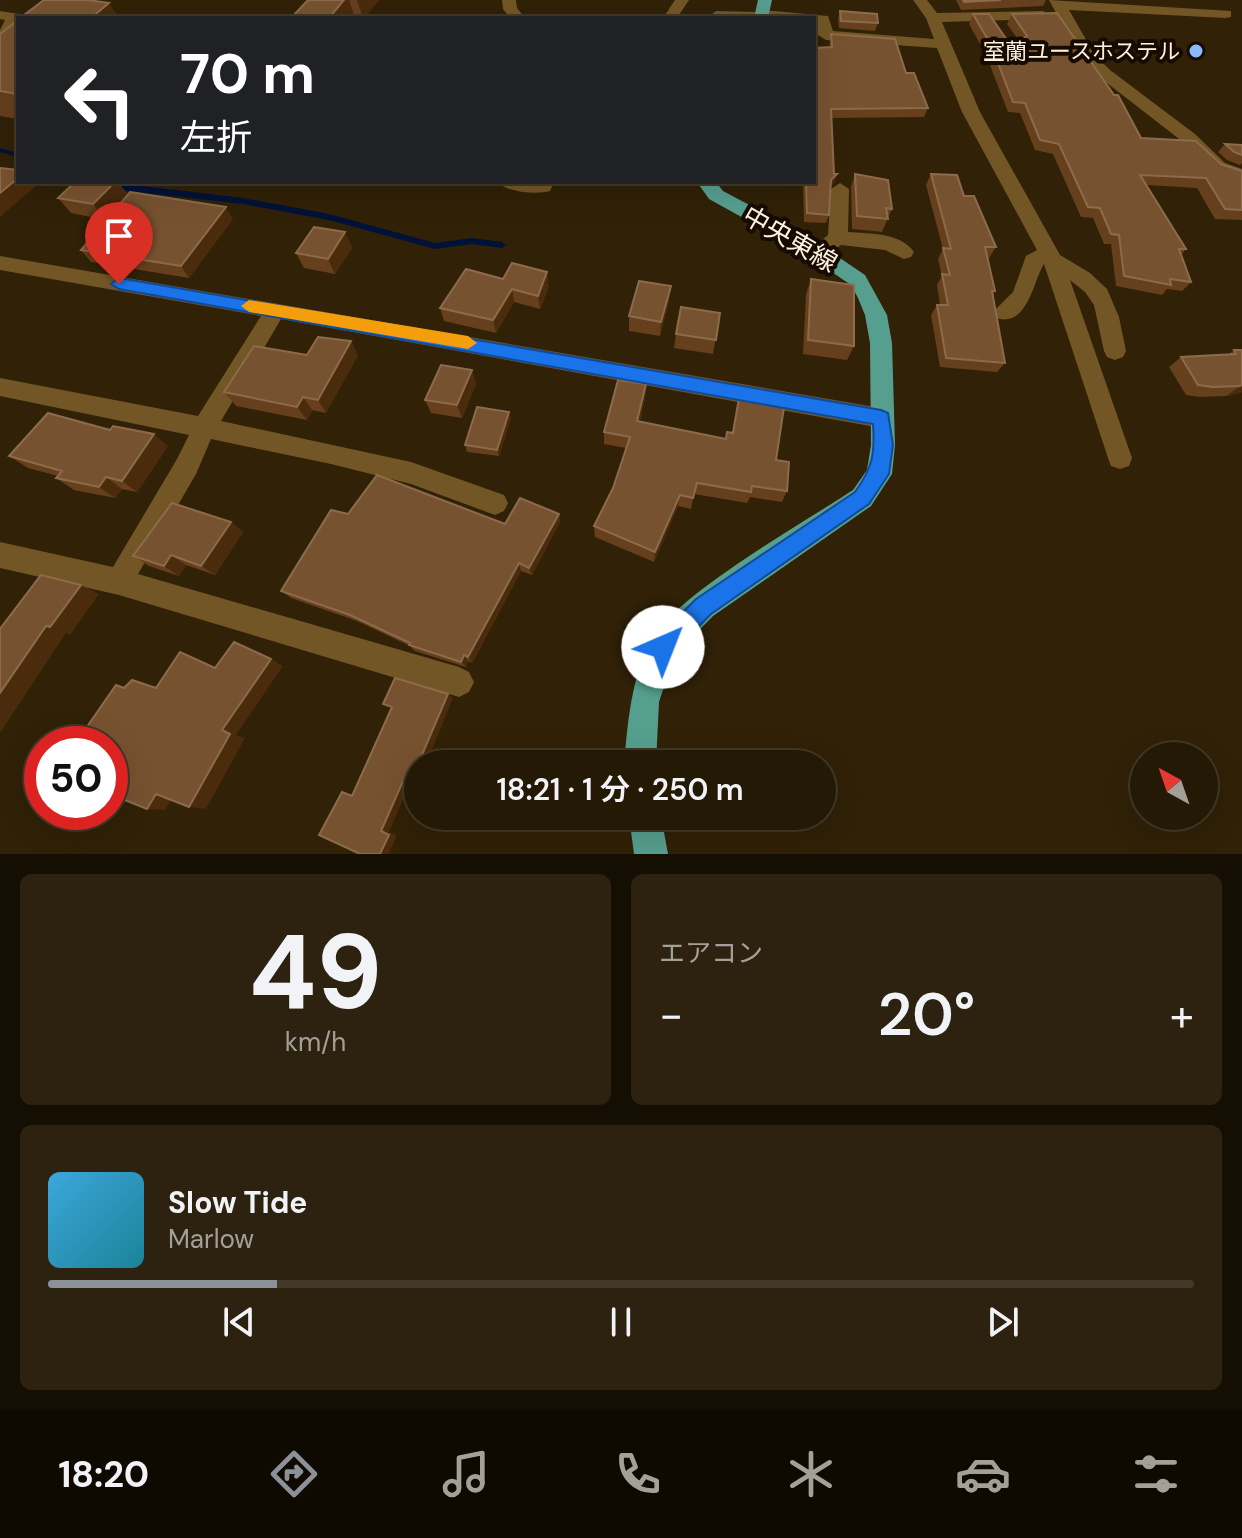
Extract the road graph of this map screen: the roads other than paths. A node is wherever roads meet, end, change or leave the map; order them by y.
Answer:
1 (920, 0) edge
2 (982, 0) edge
3 (1060, 7) edge
4 (763, 12) edge
5 (1226, 14) dead end
6 (0, 15) edge
7 (715, 16) edge
8 (795, 16) edge
9 (992, 16) junction
10 (816, 18) edge
11 (933, 18) junction
12 (1004, 36) edge
13 (943, 44) junction
14 (0, 45) edge
15 (1242, 175) edge
16 (521, 184) edge
17 (544, 184) edge
18 (708, 184) edge
19 (840, 189) dead end
20 (828, 244) junction
21 (904, 252) dead end
22 (1051, 256) junction
23 (0, 263) edge
24 (276, 310) junction
25 (1004, 312) dead end
26 (1115, 351) dead end
27 (0, 387) edge
28 (881, 418) junction
29 (204, 427) junction
30 (1120, 458) dead end
31 (495, 503) dead end
32 (0, 555) edge
33 (119, 582) junction
34 (459, 682) dead end
35 (641, 750) edge
36 (647, 830) edge
37 (651, 854) edge

1 - 11 street
2 - 9 street
3 - 5 street
3 - 9 street
3 - 15 street
4 - 7 street
4 - 8 street
6 - 14 street
9 - 11 street
9 - 12 street
10 - 13 street
11 - 13 street
13 - 22 street
16 - 17 street
18 - 20 main road, 中央東線
19 - 20 street
20 - 21 street
20 - 28 main road, 中央東線
22 - 25 street
22 - 26 street
22 - 30 street
23 - 24 street
24 - 28 street
24 - 29 street
27 - 29 street
28 - 35 main road, 中央東線
29 - 31 street
29 - 33 street
32 - 33 street
33 - 34 street
36 - 37 main road

